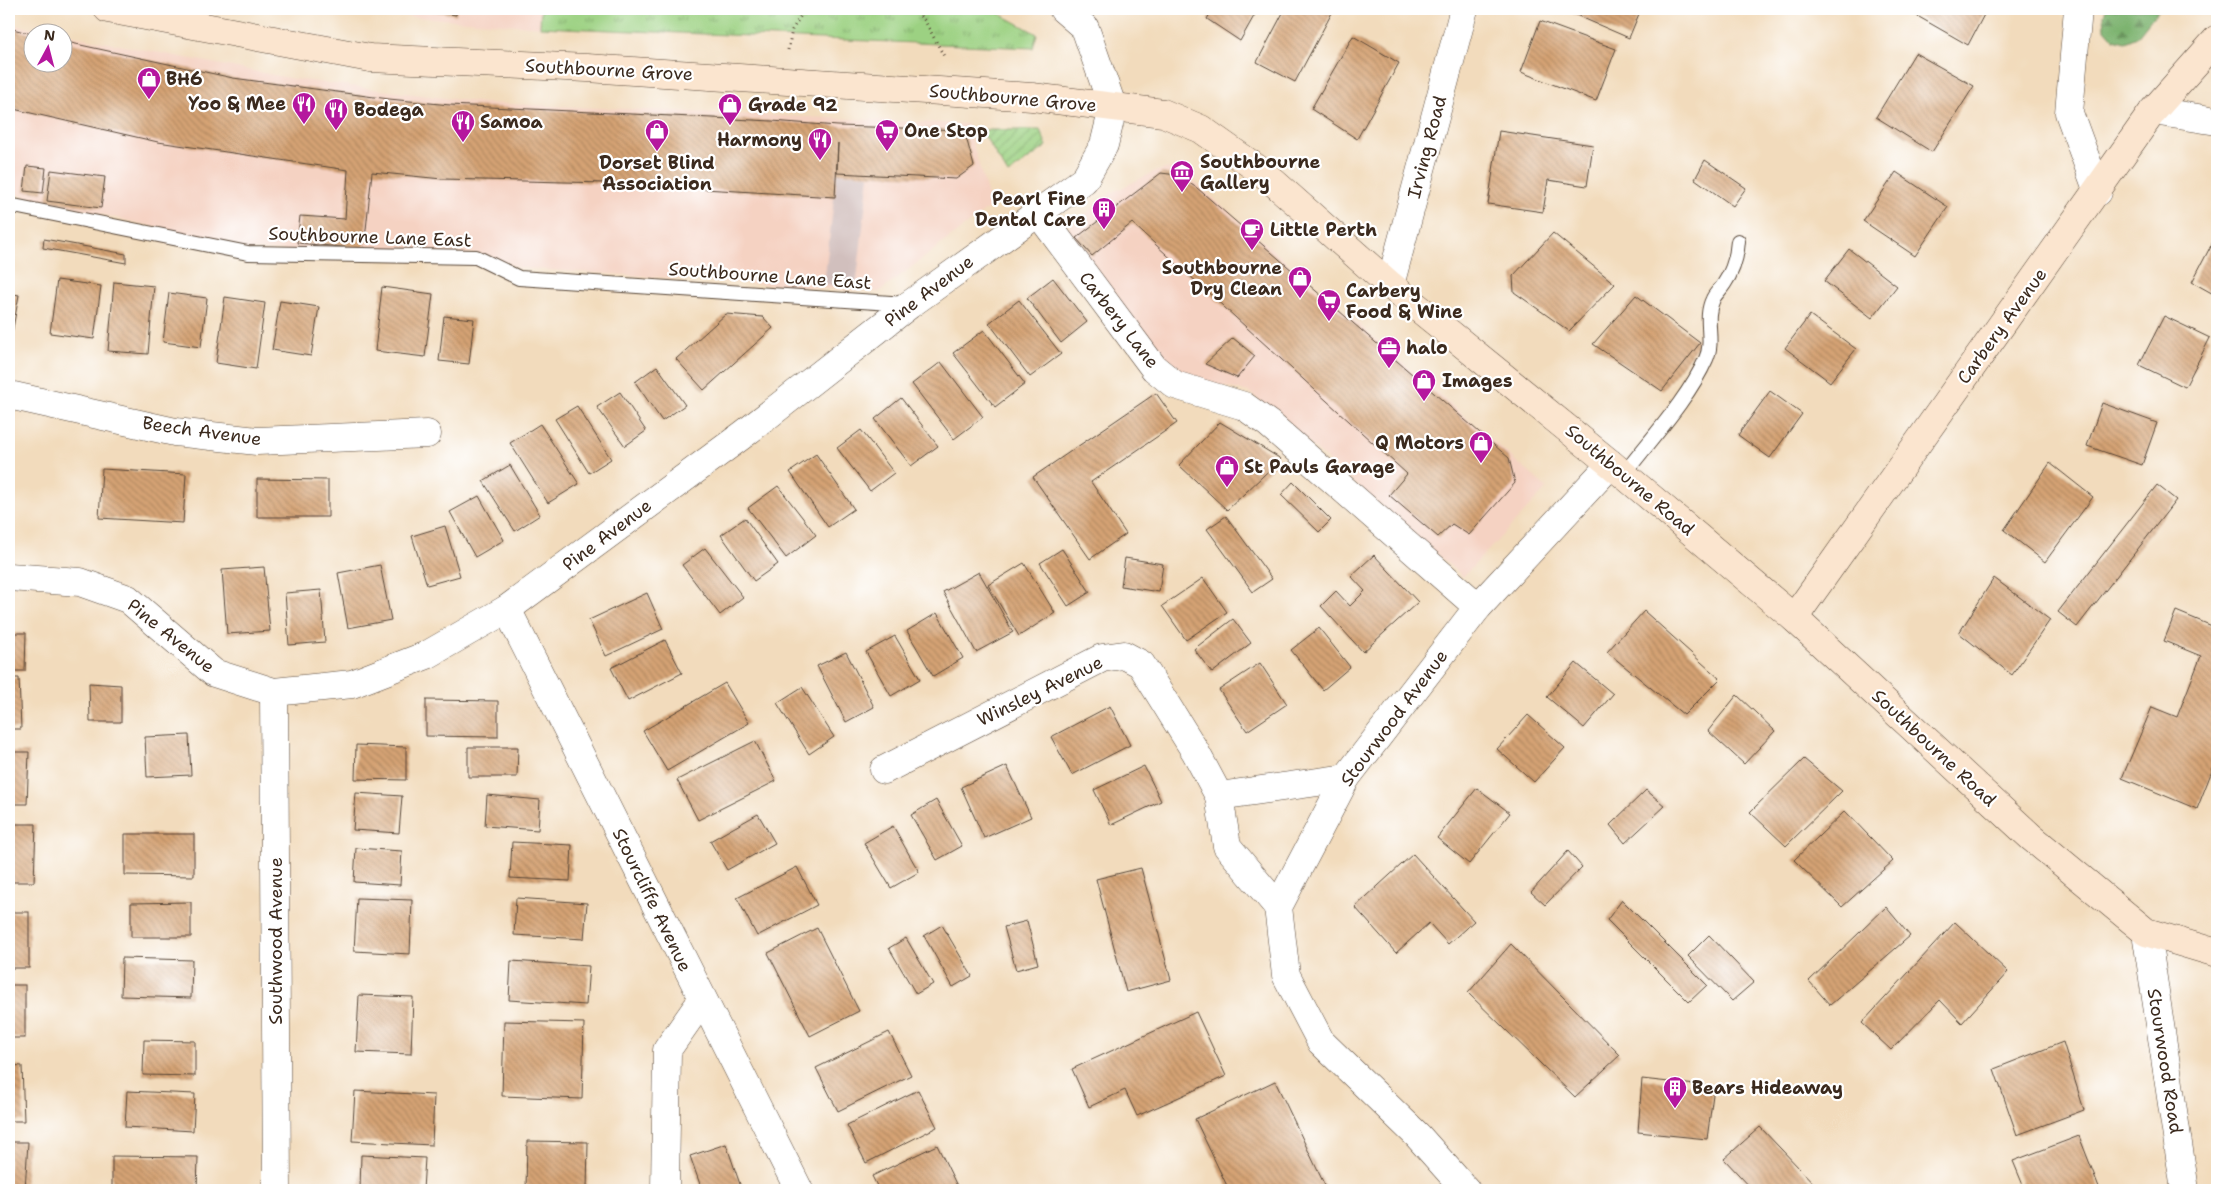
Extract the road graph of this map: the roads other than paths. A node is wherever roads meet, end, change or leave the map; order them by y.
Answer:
1 (108, 9) edge
2 (1063, 9) edge
3 (1464, 9) edge
4 (2078, 9) edge
5 (2217, 39) edge
6 (1113, 108) junction
7 (2153, 111) junction
8 (2217, 121) edge
9 (2098, 192) junction
10 (9, 205) edge
11 (1037, 211) junction
12 (1738, 241) dead end
13 (1390, 285) junction
14 (909, 305) junction
15 (9, 394) edge
16 (427, 434) dead end
17 (1618, 469) junction
18 (9, 577) edge
19 (1478, 607) junction
20 (507, 609) junction
21 (1794, 618) junction
22 (274, 692) junction
23 (884, 770) dead end
24 (1346, 778) junction
25 (1219, 796) junction
26 (1278, 907) junction
27 (2146, 932) junction
28 (2217, 953) edge
29 (702, 1000) junction
30 (277, 1190) edge
31 (665, 1190) edge
32 (799, 1190) edge
33 (1466, 1190) edge
34 (2185, 1190) edge

1 - 6 main road, Southbourne Grove
2 - 6 street
3 - 13 street, Irving Road
4 - 9 street
5 - 7 main road, Carbery Avenue
6 - 11 street, Pine Avenue
6 - 13 main road, Southbourne Road
7 - 8 street
7 - 9 main road, Carbery Avenue
9 - 21 main road, Carbery Avenue
10 - 14 lane, Southbourne Lane East
11 - 14 street, Pine Avenue
11 - 19 street, Carbery Lane
12 - 17 lane
13 - 17 main road, Southbourne Road
14 - 20 street, Pine Avenue
15 - 16 street, Beech Avenue
17 - 19 street, Stourwood Avenue
17 - 21 main road, Southbourne Road
18 - 22 street, Pine Avenue
19 - 24 street, Stourwood Avenue
20 - 22 street, Pine Avenue
20 - 29 street, Stourcliffe Avenue
21 - 27 main road, Southbourne Road
22 - 30 street, Southwood Avenue
23 - 25 street, Winsley Avenue
24 - 25 street
24 - 26 street, Stourwood Avenue
25 - 26 street, Winsley Avenue
26 - 33 street
27 - 28 main road, Southbourne Road
27 - 34 street, Stourwood Road
29 - 31 street
29 - 32 street, Stourcliffe Avenue

